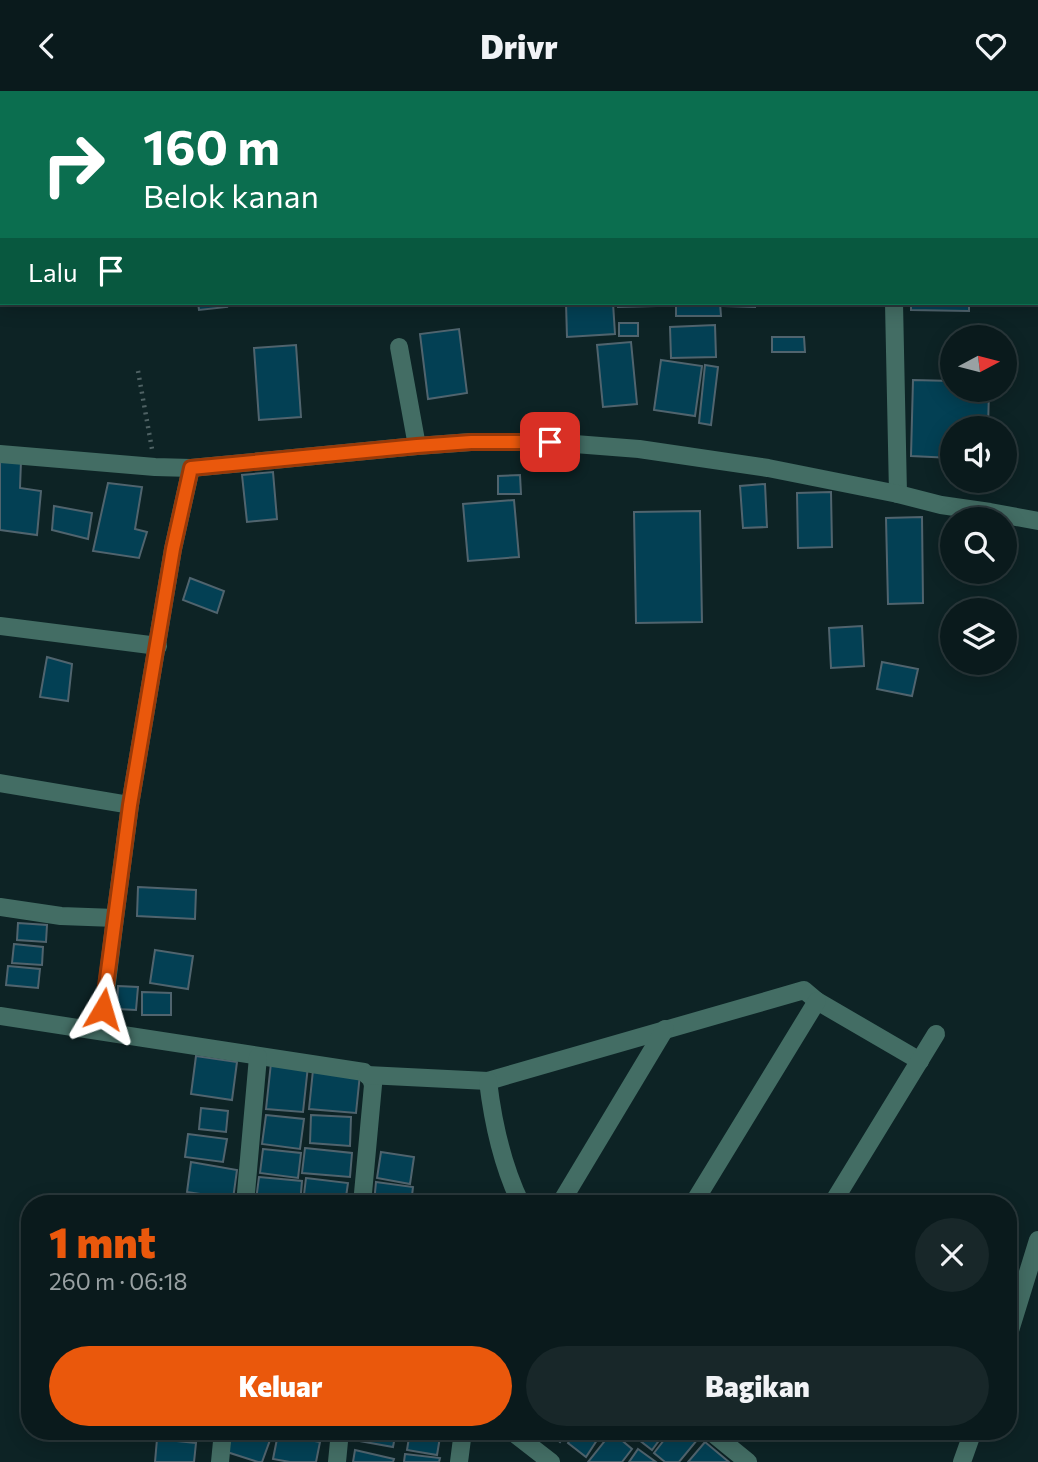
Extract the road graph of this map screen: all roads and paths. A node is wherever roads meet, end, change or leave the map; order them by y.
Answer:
1 (894, 305) edge
2 (399, 347) dead end
3 (138, 371) dead end
4 (417, 446) junction
5 (0, 454) edge
6 (155, 467) junction
7 (191, 468) junction
8 (898, 493) junction
9 (1038, 521) edge
10 (0, 626) edge
11 (158, 646) junction
12 (0, 783) edge
13 (130, 805) junction
14 (0, 907) edge
15 (115, 918) junction
16 (817, 1001) junction
17 (0, 1016) edge
18 (665, 1029) junction
19 (101, 1031) junction
20 (936, 1034) dead end
21 (258, 1057) junction
22 (920, 1061) junction
23 (367, 1075) junction
24 (488, 1081) junction
25 (246, 1195) edge
26 (363, 1195) edge
27 (517, 1195) edge
28 (565, 1195) edge
29 (698, 1195) edge
30 (838, 1195) edge
31 (1038, 1240) edge
32 (1017, 1308) edge
33 (222, 1440) edge
34 (339, 1440) edge
35 (462, 1440) edge
36 (523, 1440) edge
37 (720, 1440) edge
38 (971, 1440) edge
39 (220, 1462) edge
40 (337, 1462) edge
41 (459, 1462) edge
42 (551, 1462) edge
43 (748, 1462) edge
44 (962, 1462) edge

1 - 8 street
2 - 4 street
3 - 6 path
4 - 7 street
4 - 8 street
5 - 6 street
6 - 7 street
7 - 11 street
8 - 9 street
10 - 11 street
11 - 13 street
12 - 13 street
13 - 15 street
14 - 15 street
15 - 19 street
16 - 18 street
16 - 22 street
16 - 29 street
17 - 19 street
18 - 24 street
18 - 28 street
19 - 21 street
20 - 22 street
21 - 23 street
21 - 25 street
22 - 30 street
23 - 24 street
23 - 26 street
24 - 27 street
31 - 32 street
33 - 39 street
34 - 40 street
35 - 41 street
36 - 42 street
37 - 43 street
38 - 44 street

